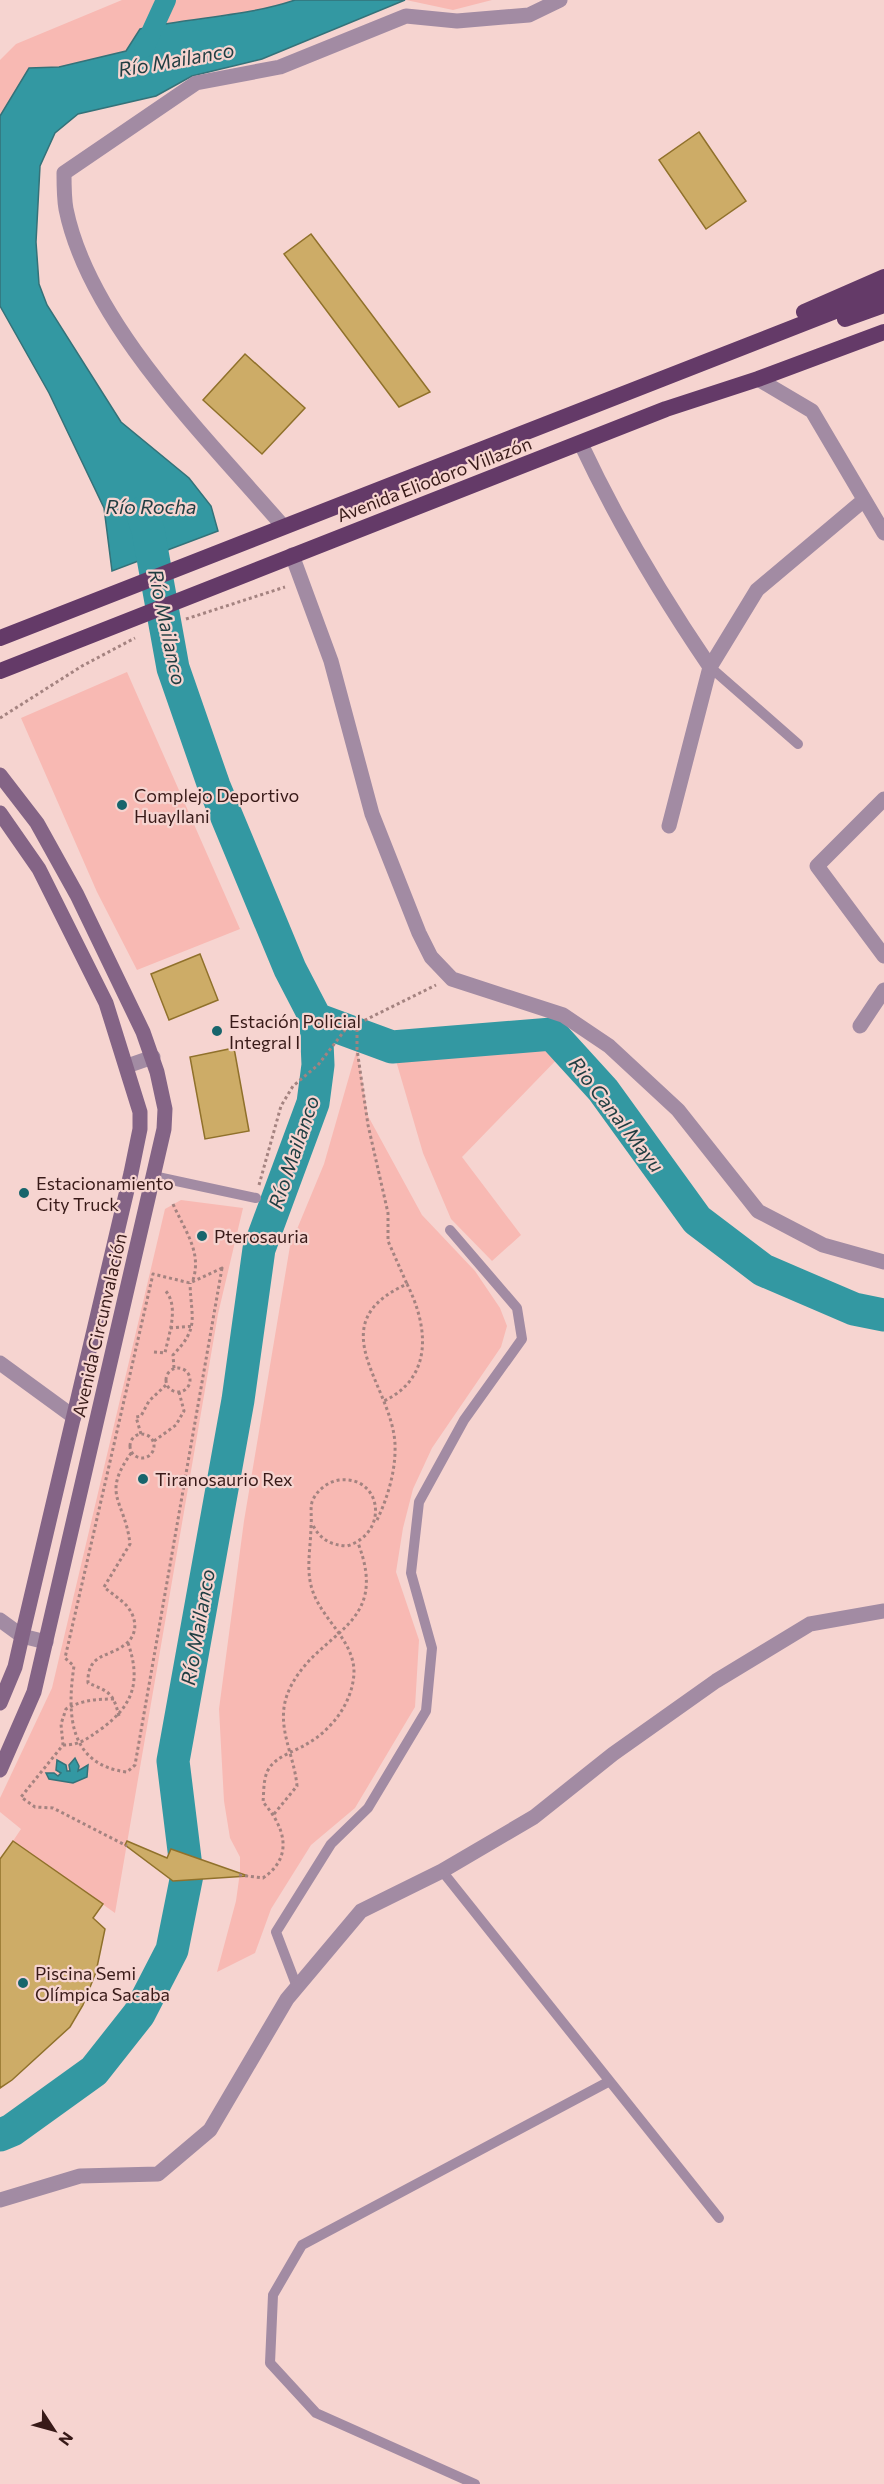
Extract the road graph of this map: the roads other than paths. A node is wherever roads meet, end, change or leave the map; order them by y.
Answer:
1 (560, 0) edge
2 (883, 280) edge
3 (884, 305) edge
4 (884, 332) edge
5 (758, 379) junction
6 (656, 380) junction
7 (581, 444) junction
8 (864, 500) junction
9 (282, 525) junction
10 (884, 533) edge
11 (292, 555) junction
12 (0, 638) edge
13 (710, 667) junction
14 (0, 671) edge
15 (798, 744) dead end
16 (0, 775) edge
17 (884, 799) edge
18 (0, 813) edge
19 (669, 826) dead end
20 (884, 956) edge
21 (884, 990) edge
22 (860, 1026) dead end
23 (153, 1057) junction
24 (128, 1066) junction
25 (131, 1173) junction
26 (153, 1176) junction
27 (256, 1198) road end
28 (450, 1230) dead end
29 (884, 1262) edge
30 (0, 1363) edge
31 (74, 1417) junction
32 (884, 1611) edge
33 (0, 1620) edge
34 (22, 1636) junction
35 (46, 1642) junction
36 (0, 1702) edge
37 (0, 1770) edge
38 (441, 1871) junction
39 (297, 1987) junction
40 (608, 2082) junction
41 (0, 2200) edge
42 (719, 2218) dead end
43 (474, 2484) edge

1 - 9 street
2 - 6 highway, Avenida Eliodoro Villazón
3 - 6 highway, Avenida Eliodoro Villazón
4 - 5 highway, Avenida Eliodoro Villazón
5 - 7 highway, Avenida Eliodoro Villazón
5 - 8 street
6 - 9 highway, Avenida Eliodoro Villazón
7 - 11 highway, Avenida Eliodoro Villazón
7 - 13 street
8 - 10 street
8 - 13 street
9 - 12 highway, Avenida Eliodoro Villazón
11 - 14 highway, Avenida Eliodoro Villazón
11 - 29 street
13 - 15 lane
13 - 19 street
16 - 23 main road, Avenida Circunvalación
17 - 20 street
18 - 24 main road, Avenida Circunvalación
21 - 22 street
23 - 24 street
23 - 26 main road, Avenida Circunvalación
24 - 25 main road, Avenida Circunvalación
25 - 26 street
25 - 31 main road, Avenida Circunvalación
26 - 27 lane
26 - 35 main road, Avenida Circunvalación
28 - 39 lane
30 - 31 street
31 - 34 main road, Avenida Circunvalación
32 - 38 street
33 - 34 street
34 - 35 street
34 - 36 main road, Avenida Circunvalación
35 - 37 main road, Avenida Circunvalación
38 - 39 street
38 - 40 lane
39 - 41 street
40 - 42 lane
40 - 43 lane

